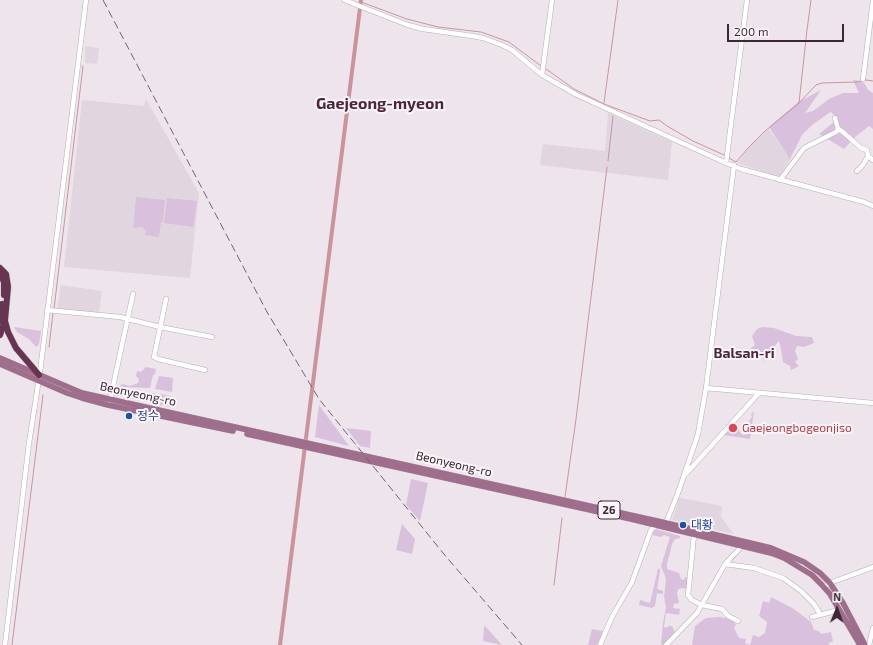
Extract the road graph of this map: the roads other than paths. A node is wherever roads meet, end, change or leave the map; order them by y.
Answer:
1 (86, 0) edge
2 (344, 0) edge
3 (552, 0) edge
4 (747, 0) edge
5 (873, 1) edge
6 (542, 73) junction
7 (863, 79) dead end
8 (835, 118) dead end
9 (838, 129) junction
10 (868, 156) junction
11 (727, 159) junction
12 (873, 160) edge
13 (734, 165) junction
14 (857, 171) dead end
15 (780, 180) junction
16 (873, 206) edge
17 (0, 268) edge
18 (0, 273) edge
19 (133, 294) dead end
20 (166, 300) dead end
21 (49, 310) junction
22 (1, 319) edge
23 (127, 320) junction
24 (160, 327) junction
25 (0, 335) edge
26 (212, 337) dead end
27 (0, 358) edge
28 (0, 364) edge
29 (205, 370) dead end
30 (39, 378) junction
31 (706, 388) junction
32 (759, 393) junction
33 (110, 400) junction
34 (873, 403) edge
35 (298, 443) junction
36 (308, 446) junction
37 (683, 477) junction
38 (666, 523) junction
39 (657, 526) junction
40 (694, 535) junction
41 (742, 546) junction
42 (725, 564) junction
43 (873, 567) edge
44 (830, 583) junction
45 (824, 587) junction
46 (702, 605) junction
47 (839, 610) junction
48 (820, 614) junction
49 (812, 617) dead end
50 (738, 622) dead end
51 (873, 628) edge
52 (872, 637) edge
53 (5, 645) edge
54 (600, 645) edge
55 (666, 645) edge
56 (860, 645) edge
57 (865, 645) edge
58 (869, 645) edge

1 - 21 street
2 - 6 street
3 - 6 street
4 - 11 street
5 - 7 street
6 - 11 street
8 - 9 street
9 - 10 street
9 - 15 street
10 - 12 street
10 - 14 street
11 - 13 street
13 - 15 street
13 - 31 street
15 - 16 street
17 - 22 highway
18 - 22 highway
19 - 23 street
20 - 24 street
21 - 23 street
21 - 30 street
22 - 25 highway
22 - 30 highway
23 - 24 street
23 - 33 street
24 - 26 street
24 - 29 street
27 - 30 main road, Beonyeong-ro / 26
28 - 30 main road, Beonyeong-ro / 26
30 - 33 main road, Beonyeong-ro / 26
30 - 35 main road, Beonyeong-ro / 26
30 - 53 street
31 - 32 street
31 - 37 street
32 - 34 street
32 - 37 street
33 - 35 main road, Beonyeong-ro / 26
35 - 36 main road, Beonyeong-ro / 26
36 - 38 main road, Beonyeong-ro / 26
36 - 39 main road, Beonyeong-ro / 26
37 - 38 street
38 - 39 street
38 - 44 main road, Beonyeong-ro / 26
39 - 40 main road, Beonyeong-ro / 26
39 - 54 street
40 - 41 main road, Beonyeong-ro / 26
40 - 46 street
41 - 42 street
41 - 45 main road, Beonyeong-ro / 26
42 - 46 street
42 - 48 street
43 - 44 street
44 - 45 street
44 - 57 main road, Beonyeong-ro / 26
45 - 47 main road, Beonyeong-ro / 26
46 - 50 street
46 - 55 street
47 - 48 street
47 - 56 main road, Beonyeong-ro / 26
48 - 49 street
51 - 52 street
52 - 58 street

